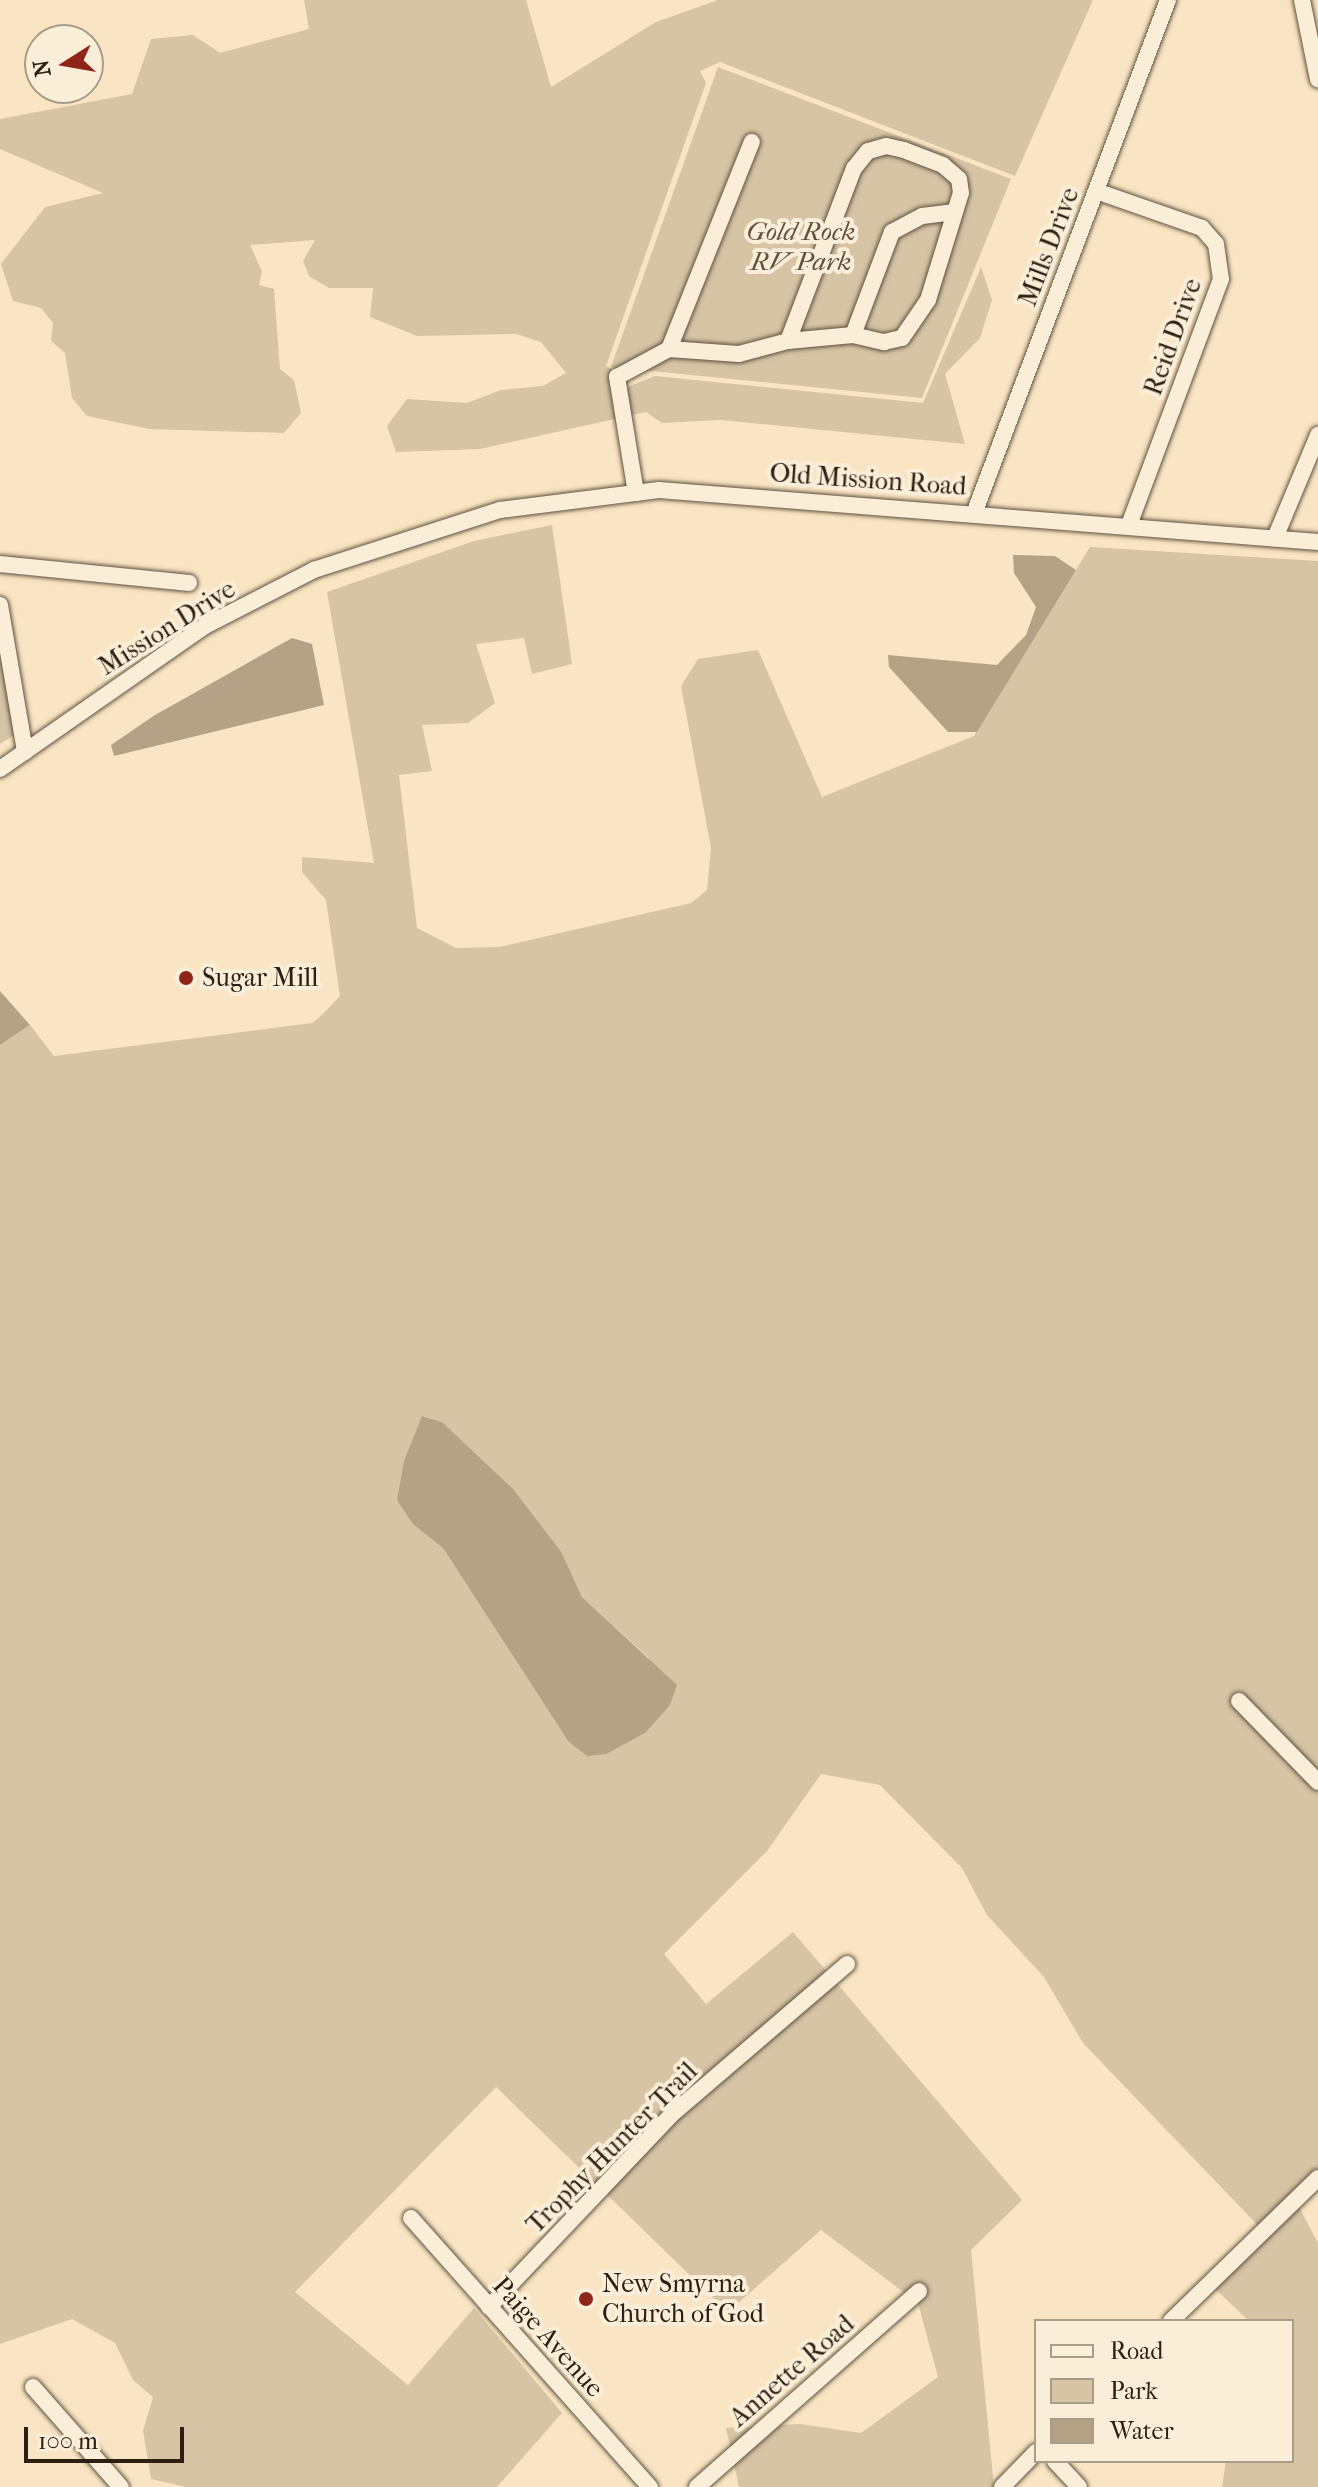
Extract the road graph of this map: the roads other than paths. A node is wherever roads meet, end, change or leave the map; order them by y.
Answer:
1 (1168, 0) edge
2 (1302, 0) edge
3 (1318, 79) edge
4 (752, 142) dead end
5 (1096, 191) junction
6 (955, 212) junction
7 (853, 335) junction
8 (788, 341) junction
9 (669, 349) junction
10 (1318, 435) edge
11 (636, 493) junction
12 (975, 511) junction
13 (1129, 525) junction
14 (417, 533) joint
15 (1275, 538) junction
16 (1318, 542) edge
17 (0, 564) edge
18 (189, 583) dead end
19 (0, 605) edge
20 (25, 752) junction
21 (0, 769) edge
22 (1239, 1701) dead end
23 (1318, 1782) edge
24 (847, 1964) dead end
25 (1318, 2178) edge
26 (411, 2218) dead end
27 (919, 2291) dead end
28 (489, 2307) junction
29 (1173, 2319) edge
30 (33, 2387) dead end
31 (1034, 2454) edge
32 (1057, 2463) edge
33 (121, 2487) edge
34 (650, 2487) edge
35 (697, 2487) edge
36 (1002, 2487) edge
37 (1079, 2487) edge

1 - 5 street, Mills Drive
2 - 3 street
4 - 9 street
5 - 12 street, Mills Drive
5 - 13 street, Reid Drive
6 - 7 street
6 - 7 street
6 - 8 street
7 - 8 street
8 - 9 street
9 - 11 street
10 - 15 street
11 - 12 street, Old Mission Road
11 - 14 street, Old Mission Road
12 - 13 street, Old Mission Road
13 - 15 street, Old Mission Road
14 - 20 street, Mission Drive
15 - 16 street, Old Mission Road
17 - 18 street
19 - 20 street
20 - 21 street, Mission Drive
22 - 23 street
24 - 28 street, Trophy Hunter Trail
25 - 29 street
26 - 28 street, Paige Avenue
27 - 35 street, Annette Road
28 - 34 street, Paige Avenue
30 - 33 street
31 - 36 street
32 - 37 street

